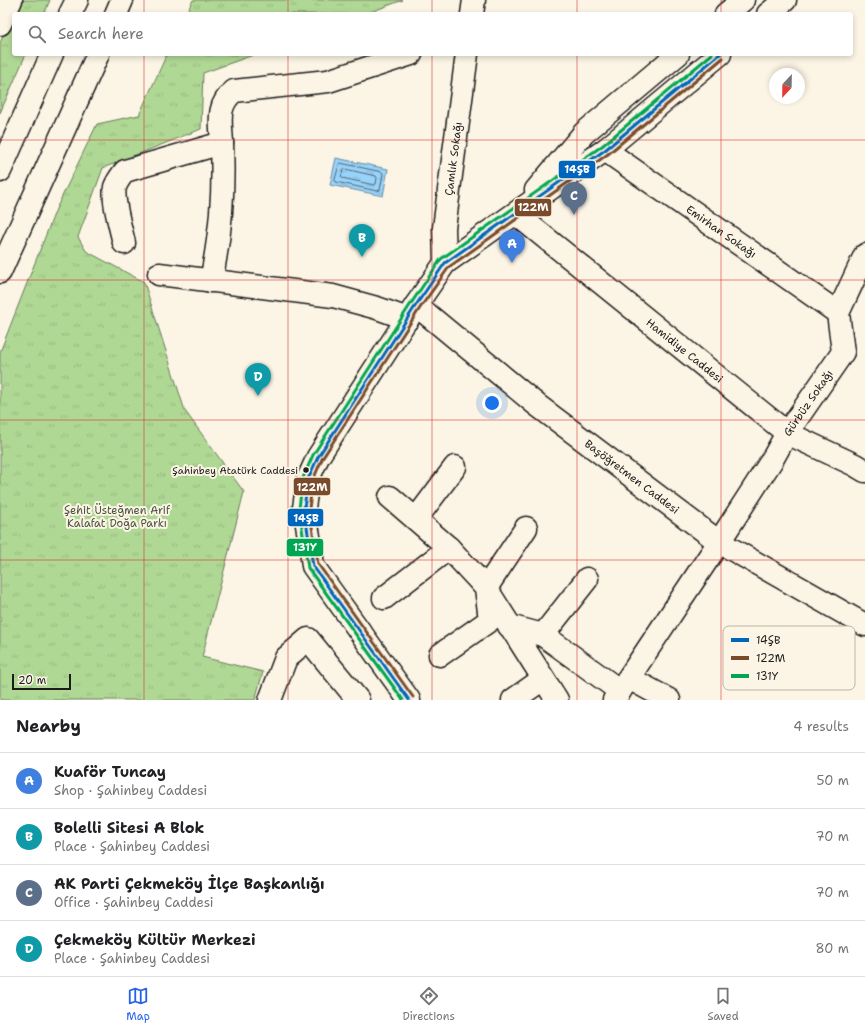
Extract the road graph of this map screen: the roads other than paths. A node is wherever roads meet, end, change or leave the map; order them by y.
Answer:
1 (11, 0) edge
2 (77, 0) edge
3 (122, 0) edge
4 (474, 0) edge
5 (743, 0) edge
6 (785, 0) edge
7 (71, 12) edge
8 (117, 12) edge
9 (472, 12) edge
10 (728, 12) edge
11 (770, 12) edge
12 (0, 24) edge
13 (51, 56) edge
14 (97, 56) edge
15 (405, 56) edge
16 (463, 56) edge
17 (676, 56) edge
18 (718, 56) edge
19 (222, 143) junction
20 (605, 150) junction
21 (0, 171) edge
22 (516, 214) junction
23 (124, 243) dead end
24 (865, 255) edge
25 (445, 263) junction
26 (0, 272) edge
27 (159, 274) dead end
28 (211, 281) junction
29 (412, 312) junction
30 (838, 312) junction
31 (787, 433) junction
32 (862, 463) edge
33 (455, 467) dead end
34 (390, 497) dead end
35 (416, 519) junction
36 (526, 528) dead end
37 (719, 542) junction
38 (449, 548) junction
39 (586, 579) dead end
40 (486, 588) junction
41 (384, 598) dead end
42 (865, 625) edge
43 (508, 626) junction
44 (543, 635) junction
45 (440, 655) dead end
46 (543, 679) junction
47 (621, 690) edge
48 (270, 700) edge
49 (358, 700) edge
50 (409, 700) edge
51 (513, 700) edge
52 (557, 700) edge
53 (667, 700) edge

1 - 12 main road
2 - 7 main road
3 - 8 main road
4 - 9 main road
5 - 10 main road
6 - 11 main road
13 - 21 main road
14 - 26 main road
15 - 19 main road
16 - 25 main road, Çamlık Sokağı
17 - 22 main road
18 - 20 main road
19 - 23 main road
19 - 28 main road
20 - 22 main road
20 - 30 main road, Emirhan Sokağı
22 - 25 main road
22 - 31 main road, Hamidiye Caddesi
24 - 30 main road
25 - 29 main road
27 - 28 main road
28 - 29 main road
29 - 37 main road, Başöğretmen Caddesi
29 - 50 main road
30 - 31 main road, Gürbüz Sokağı
31 - 32 main road, Hamidiye Caddesi
31 - 37 main road, Gürbüz Sokağı
33 - 35 main road
34 - 35 main road
35 - 38 main road
36 - 40 main road
37 - 42 main road, Başöğretmen Caddesi
37 - 47 main road, Gürbüz Sokağı
38 - 40 main road
38 - 41 main road
39 - 44 main road
40 - 43 main road
40 - 45 main road
43 - 44 main road
43 - 46 main road
44 - 47 main road
46 - 51 main road
46 - 52 main road
47 - 53 main road
48 - 49 main road

